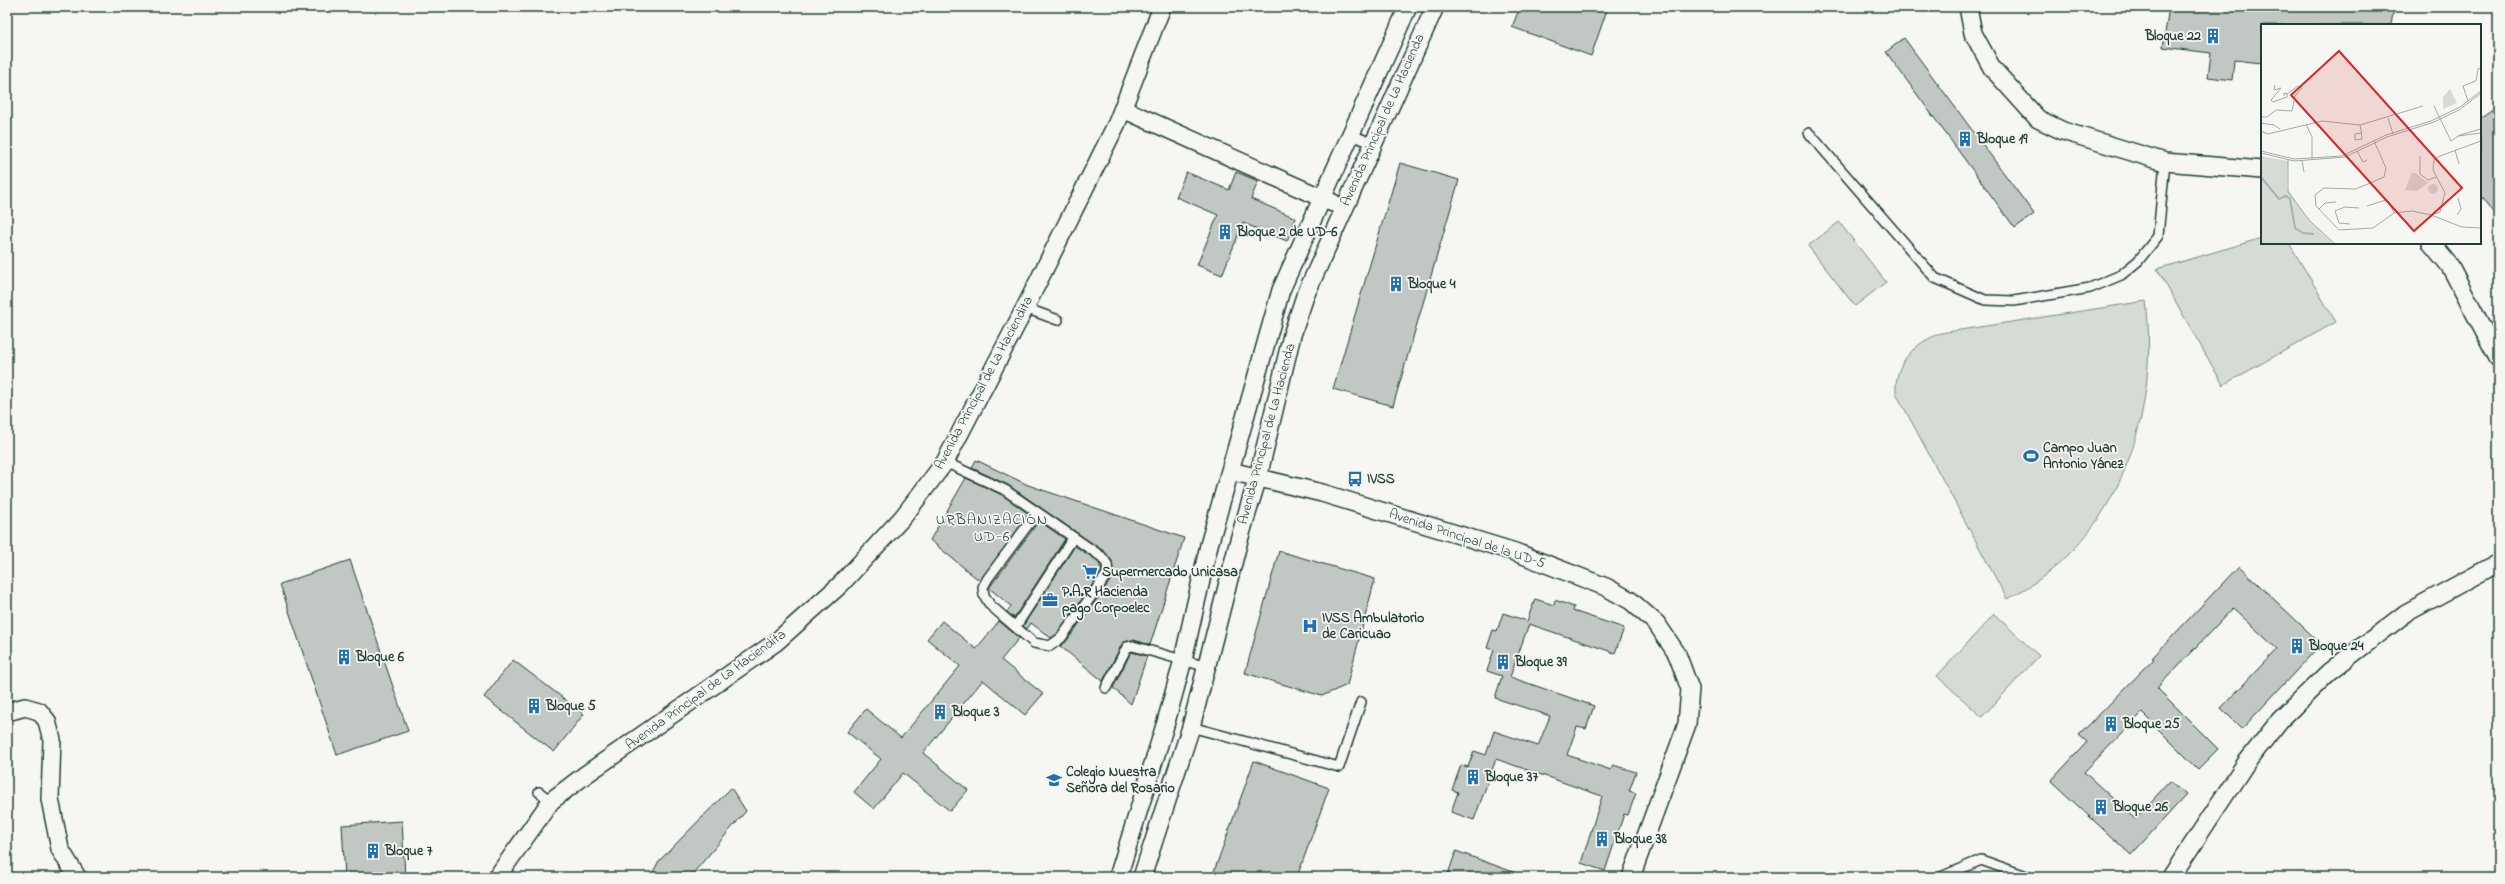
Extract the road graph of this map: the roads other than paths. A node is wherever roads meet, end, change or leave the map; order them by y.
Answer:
1 (1162, 7) edge
2 (1408, 7) edge
3 (1435, 7) edge
4 (1968, 7) edge
5 (1123, 109) junction
6 (1809, 133) dead end
7 (1350, 135) junction
8 (1373, 143) junction
9 (2165, 162) junction
10 (2261, 170) edge
11 (1322, 198) junction
12 (1344, 208) junction
13 (2432, 244) edge
14 (1025, 308) junction
15 (1058, 320) dead end
16 (2498, 358) edge
17 (945, 462) junction
18 (1230, 471) junction
19 (1258, 477) junction
20 (1036, 514) junction
21 (1073, 538) junction
22 (2498, 563) edge
23 (1016, 626) junction
24 (1183, 660) junction
25 (1207, 667) junction
26 (1106, 688) dead end
27 (1361, 702) dead end
28 (7, 712) edge
29 (1166, 722) junction
30 (1191, 727) junction
31 (77, 877) edge
32 (497, 877) edge
33 (1118, 877) edge
34 (1142, 877) edge
35 (1631, 877) edge
36 (1941, 877) edge
37 (2029, 877) edge
38 (2171, 877) edge

1 - 5 street, Avenida Principal de La Haciendita
2 - 7 street, Avenida Principal de La Hacienda
3 - 8 street, Avenida Principal de La Hacienda
4 - 9 street
5 - 11 street
5 - 14 street, Avenida Principal de La Haciendita
6 - 9 lane
7 - 8 lane
7 - 11 street, Avenida Principal de La Hacienda
8 - 12 street, Avenida Principal de La Hacienda
9 - 10 street
11 - 12 street
11 - 18 street, Avenida Principal de La Hacienda
12 - 19 street, Avenida Principal de La Hacienda
13 - 16 street
14 - 15 lane
14 - 17 street, Avenida Principal de La Haciendita
17 - 20 lane
17 - 32 street, Avenida Principal de La Haciendita
18 - 19 street, Avenida Principal de la UD-5
18 - 24 street, Avenida Principal de La Hacienda
19 - 25 street, Avenida Principal de La Hacienda
19 - 35 street, Avenida Principal de la UD-5
20 - 21 lane
20 - 23 lane
21 - 23 lane
21 - 23 lane
22 - 38 street
24 - 25 lane
24 - 26 lane
24 - 29 street, Avenida Principal de La Hacienda
25 - 30 street, Avenida Principal de La Hacienda
27 - 30 lane
28 - 31 street
29 - 30 street
29 - 33 street, Avenida Principal de La Hacienda
30 - 34 street, Avenida Principal de La Hacienda
36 - 37 lane

